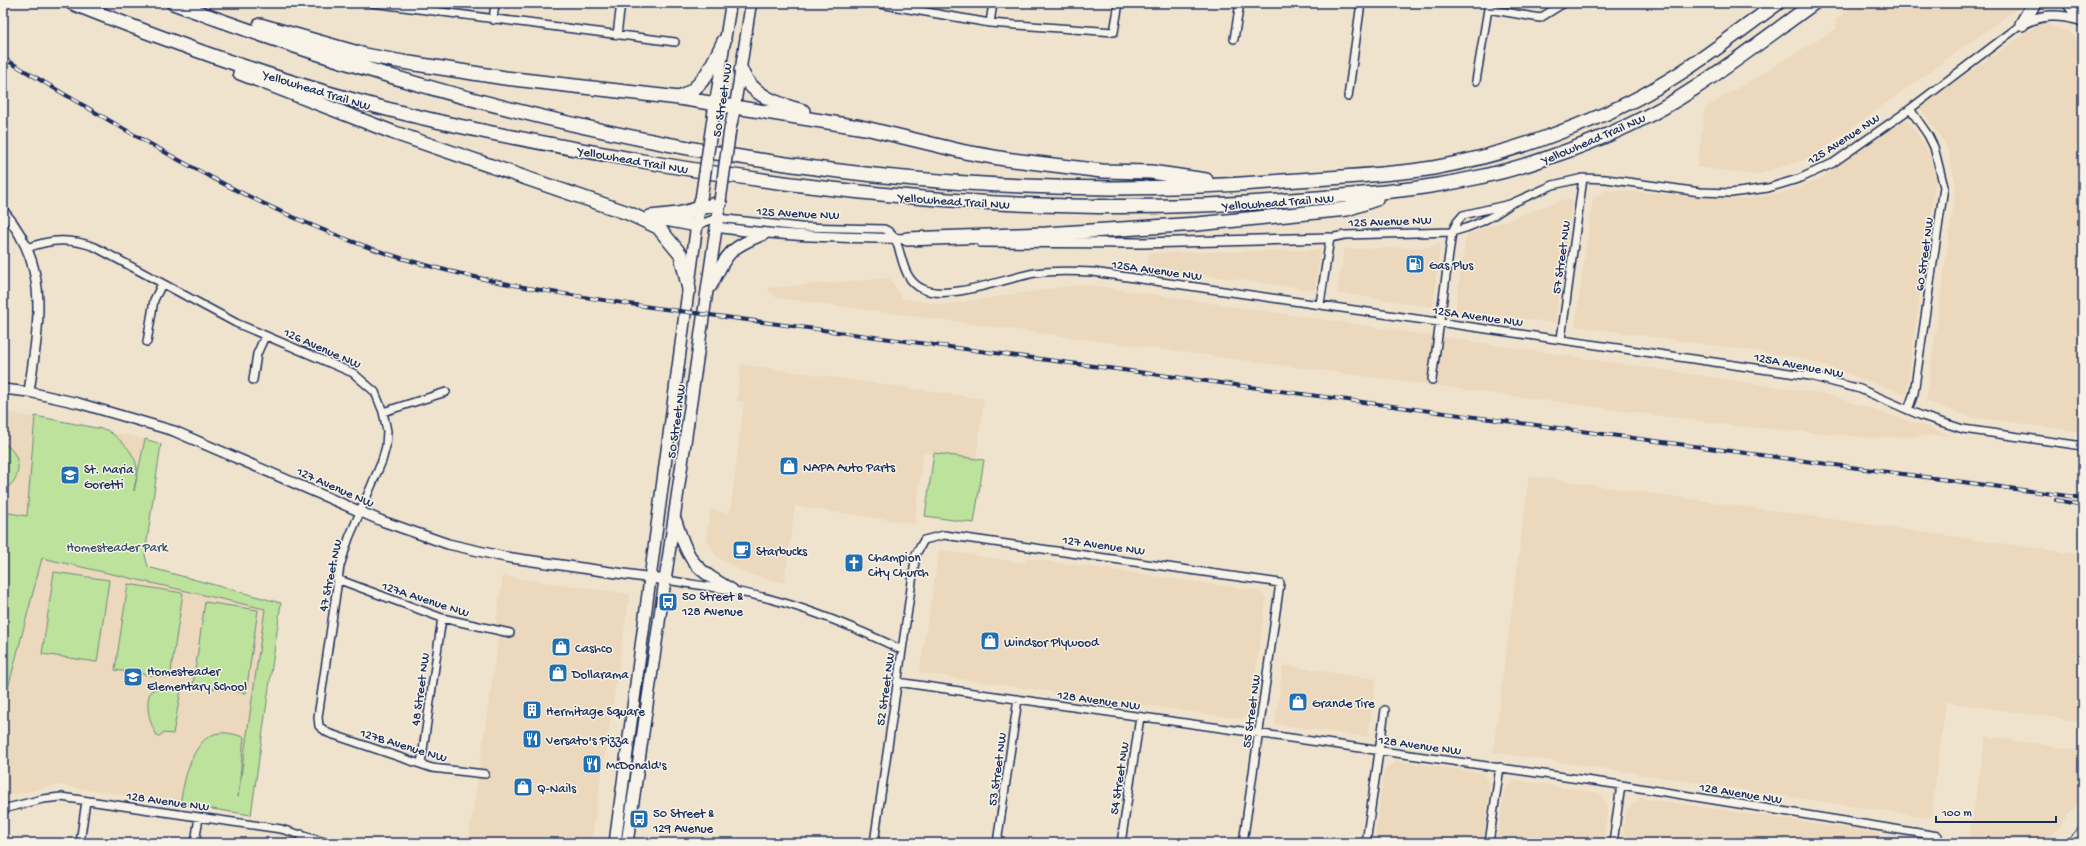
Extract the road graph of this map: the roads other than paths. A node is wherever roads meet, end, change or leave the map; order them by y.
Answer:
1 (72, 3) edge
2 (173, 3) edge
3 (372, 3) edge
4 (495, 3) edge
5 (621, 3) edge
6 (732, 3) edge
7 (751, 3) edge
8 (874, 3) edge
9 (993, 3) edge
10 (1119, 3) edge
11 (1240, 3) edge
12 (1361, 3) edge
13 (1564, 3) edge
14 (1778, 3) edge
15 (1814, 3) edge
16 (2034, 3) edge
17 (2067, 3) edge
18 (1488, 6) edge
19 (198, 12) junction
20 (492, 20) junction
21 (2082, 22) edge
22 (990, 23) junction
23 (2022, 24) junction
24 (152, 35) junction
25 (617, 35) junction
26 (1234, 39) dead end
27 (724, 41) junction
28 (675, 42) dead end
29 (741, 70) junction
30 (1476, 81) dead end
31 (679, 98) junction
32 (1348, 98) dead end
33 (715, 103) junction
34 (735, 106) junction
35 (1910, 109) junction
36 (865, 128) junction
37 (1584, 178) junction
38 (1242, 184) junction
39 (1395, 192) junction
40 (720, 202) junction
41 (700, 204) junction
42 (1510, 204) junction
43 (3, 211) edge
44 (628, 213) junction
45 (650, 217) junction
46 (717, 223) junction
47 (697, 225) junction
48 (1452, 232) junction
49 (764, 234) junction
50 (1330, 238) junction
51 (901, 239) junction
52 (27, 248) junction
53 (162, 284) junction
54 (689, 289) junction
55 (707, 296) junction
56 (1320, 304) junction
57 (1440, 322) junction
58 (265, 336) junction
59 (1561, 339) junction
60 (147, 342) dead end
61 (253, 380) dead end
62 (1432, 380) dead end
63 (3, 389) edge
64 (29, 392) junction
65 (446, 392) dead end
66 (1908, 410) junction
67 (383, 412) junction
68 (2083, 446) edge
69 (360, 510) junction
70 (675, 517) junction
71 (924, 540) joint
72 (651, 578) junction
73 (337, 579) junction
74 (666, 580) junction
75 (1280, 583) joint
76 (732, 590) junction
77 (442, 618) junction
78 (510, 633) dead end
79 (902, 650) junction
80 (897, 682) junction
81 (1018, 699) junction
82 (1385, 710) dead end
83 (1140, 717) junction
84 (319, 726) joint
85 (1259, 733) junction
86 (1380, 750) junction
87 (421, 764) junction
88 (1500, 767) junction
89 (485, 774) dead end
90 (1621, 785) junction
91 (86, 801) junction
92 (3, 808) edge
93 (199, 817) junction
94 (301, 834) junction
95 (1938, 836) dead end
96 (80, 843) edge
97 (195, 843) edge
98 (300, 843) edge
99 (328, 843) edge
100 (615, 843) edge
101 (627, 843) edge
102 (874, 843) edge
103 (997, 843) edge
104 (1120, 843) edge
105 (1243, 843) edge
106 (1366, 843) edge
107 (1489, 843) edge
108 (1612, 843) edge

1 - 24 highway, Yellowhead Trail NW
2 - 19 highway, Yellowhead Trail NW
3 - 20 street
4 - 20 street
5 - 25 street
6 - 27 main road, 50 Street NW
7 - 29 main road, 50 Street NW
8 - 22 street
9 - 22 street
10 - 22 street
11 - 26 street
12 - 32 street
13 - 18 street
14 - 38 highway, Yellowhead Trail NW
15 - 39 highway, Yellowhead Trail NW
16 - 23 highway
17 - 21 street
18 - 30 street
19 - 31 highway
19 - 38 highway, Yellowhead Trail NW
20 - 25 street
21 - 23 street
23 - 35 street, 125 Avenue NW
24 - 39 highway, Yellowhead Trail NW
24 - 44 highway
25 - 28 street
27 - 31 highway
27 - 33 main road, 50 Street NW
29 - 34 main road, 50 Street NW
29 - 36 highway
31 - 33 highway
33 - 34 highway
33 - 41 main road, 50 Street NW, bridge
34 - 36 highway
34 - 40 main road, 50 Street NW, bridge
35 - 37 street, 125 Avenue NW
35 - 66 street, 60 Street NW
36 - 38 highway
37 - 42 street, 125 Avenue NW
37 - 59 street, 57 Street NW
39 - 51 highway
40 - 41 highway
40 - 46 main road, 50 Street NW
41 - 45 highway
41 - 47 main road, 50 Street NW
42 - 48 street, 125 Avenue NW
42 - 48 street, 125 Avenue NW
43 - 52 street
44 - 45 highway
44 - 54 highway
45 - 47 highway
46 - 47 main road
46 - 49 street, 125 Avenue NW
46 - 51 street, 125 Avenue NW
46 - 55 main road, 50 Street NW
47 - 54 main road, 50 Street NW
48 - 50 street, 125 Avenue NW
48 - 57 street
49 - 51 street, 125 Avenue NW
49 - 55 main road
50 - 51 street
50 - 56 street
51 - 56 street, 125A Avenue NW
52 - 53 street, 126 Avenue NW
52 - 64 street
53 - 58 street, 126 Avenue NW
53 - 60 street
54 - 72 main road, 50 Street NW
55 - 70 main road, 50 Street NW
56 - 57 street, 125A Avenue NW
57 - 59 street, 125A Avenue NW
57 - 62 street
58 - 61 street, 126 Avenue NW
58 - 67 street, 126 Avenue NW
59 - 66 street, 125A Avenue NW
63 - 64 street, 127 Avenue NW
64 - 69 street, 127 Avenue NW
65 - 67 street
66 - 68 street, 125A Avenue NW
67 - 69 street, 47 Street NW
69 - 72 street, 127 Avenue NW
69 - 73 street, 47 Street NW
70 - 74 main road, 50 Street NW
70 - 76 main road
71 - 75 street, 127 Avenue NW
71 - 79 street, 52 Street NW
72 - 74 street, 127 Avenue NW
72 - 100 main road, 50 Street NW
73 - 77 street, 127A Avenue NW
73 - 84 street, 47 Street NW
74 - 76 street
74 - 101 main road, 50 Street NW
75 - 85 street, 55 Street NW
76 - 79 street
77 - 78 street, 127A Avenue NW
77 - 87 street, 48 Street NW
79 - 80 street, 52 Street NW
80 - 81 street, 128 Avenue NW
80 - 102 street, 52 Street NW
81 - 83 street, 128 Avenue NW
81 - 103 street, 53 Street NW
82 - 86 street
83 - 85 street, 128 Avenue NW
83 - 104 street, 54 Street NW
84 - 87 street, 127B Avenue NW
85 - 86 street, 128 Avenue NW
85 - 105 street, 55 Street NW
86 - 88 street, 128 Avenue NW
86 - 106 street
87 - 89 street, 127B Avenue NW
88 - 90 street, 128 Avenue NW
88 - 107 street
90 - 95 street, 128 Avenue NW
90 - 108 street
91 - 92 street, 128 Avenue NW
91 - 93 street, 128 Avenue NW
91 - 96 street
93 - 94 street, 128 Avenue NW
93 - 97 street
94 - 98 street
94 - 99 street, 128 Avenue NW

